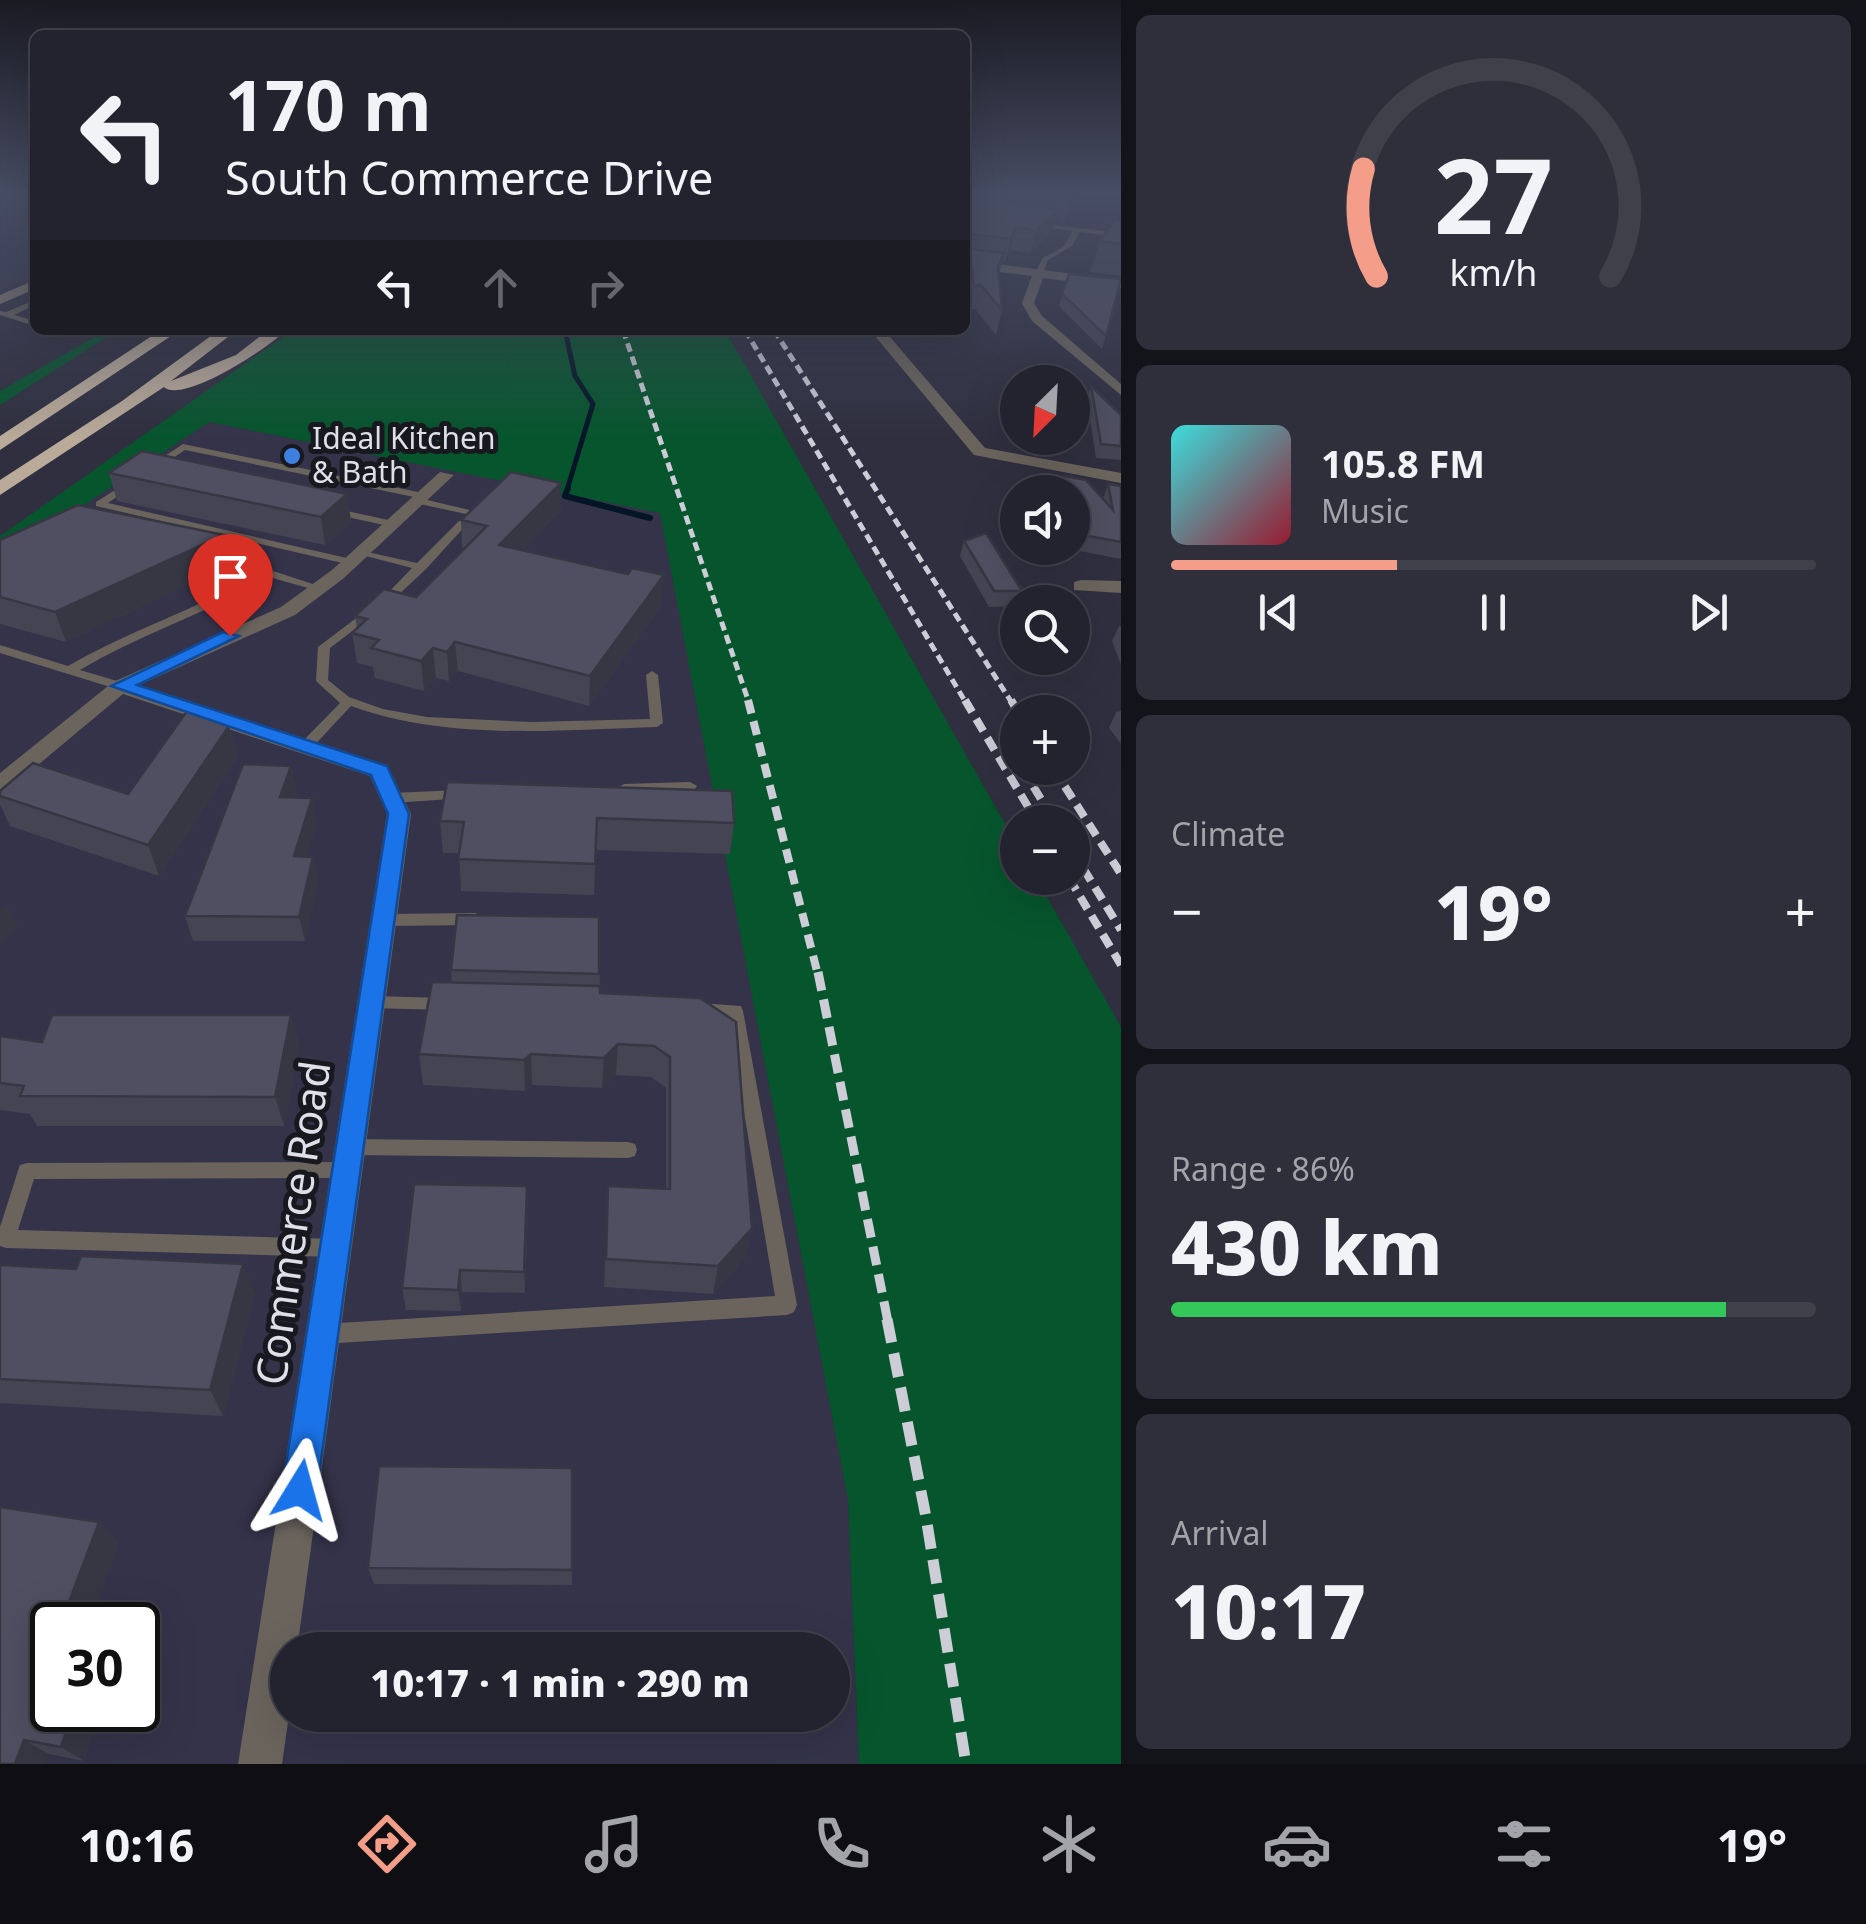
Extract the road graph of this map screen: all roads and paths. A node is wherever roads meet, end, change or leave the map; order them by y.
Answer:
1 (1039, 274) edge
2 (1050, 274) edge
3 (1121, 284) edge
4 (30, 286) edge
5 (0, 300) edge
6 (30, 304) edge
7 (4, 314) edge
8 (30, 323) edge
9 (164, 335) edge
10 (222, 335) edge
11 (272, 335) edge
12 (882, 335) edge
13 (1121, 391) edge
14 (128, 405) junction
15 (0, 444) edge
16 (148, 472) junction
17 (446, 475) dead end
18 (166, 476) edge
19 (1121, 478) edge
20 (0, 489) edge
21 (421, 498) junction
22 (317, 508) edge
23 (393, 524) junction
24 (207, 552) edge
25 (357, 557) junction
26 (422, 566) junction
27 (268, 573) junction
28 (1090, 586) edge
29 (1121, 587) edge
30 (319, 588) junction
31 (0, 649) edge
32 (70, 670) junction
33 (652, 675) dead end
34 (120, 686) junction
35 (349, 701) junction
36 (305, 747) junction
37 (0, 785) edge
38 (690, 786) edge
39 (611, 789) edge
40 (472, 795) edge
41 (395, 806) junction
42 (383, 920) junction
43 (496, 920) edge
44 (371, 1002) junction
45 (467, 1004) edge
46 (677, 1009) edge
47 (628, 1150) dead end
48 (348, 1159) junction
49 (336, 1248) junction
50 (322, 1334) junction
51 (260, 1764) edge

1 - 13 street
2 - 3 street
4 - 5 main road
6 - 7 lane
7 - 8 lane
9 - 15 highway
10 - 14 highway
11 - 14 highway
12 - 19 street
14 - 20 highway
16 - 18 lane
16 - 21 lane
16 - 25 lane
17 - 21 street
21 - 23 street
21 - 26 lane
22 - 23 lane
23 - 25 street
24 - 27 lane
25 - 26 lane
25 - 30 street
26 - 35 lane
27 - 30 lane
27 - 32 lane
28 - 29 street
30 - 34 street
31 - 32 lane
32 - 34 lane
33 - 35 lane
34 - 36 street
34 - 37 street
35 - 36 lane
36 - 41 street
38 - 39 lane
40 - 41 lane
41 - 42 street, Commerce Road
42 - 43 lane
42 - 44 street, Commerce Road
44 - 45 lane
44 - 48 street, Commerce Road
46 - 50 lane
47 - 48 lane
48 - 49 street, Commerce Road
48 - 49 lane
49 - 50 street, Commerce Road
50 - 51 street, Commerce Road

